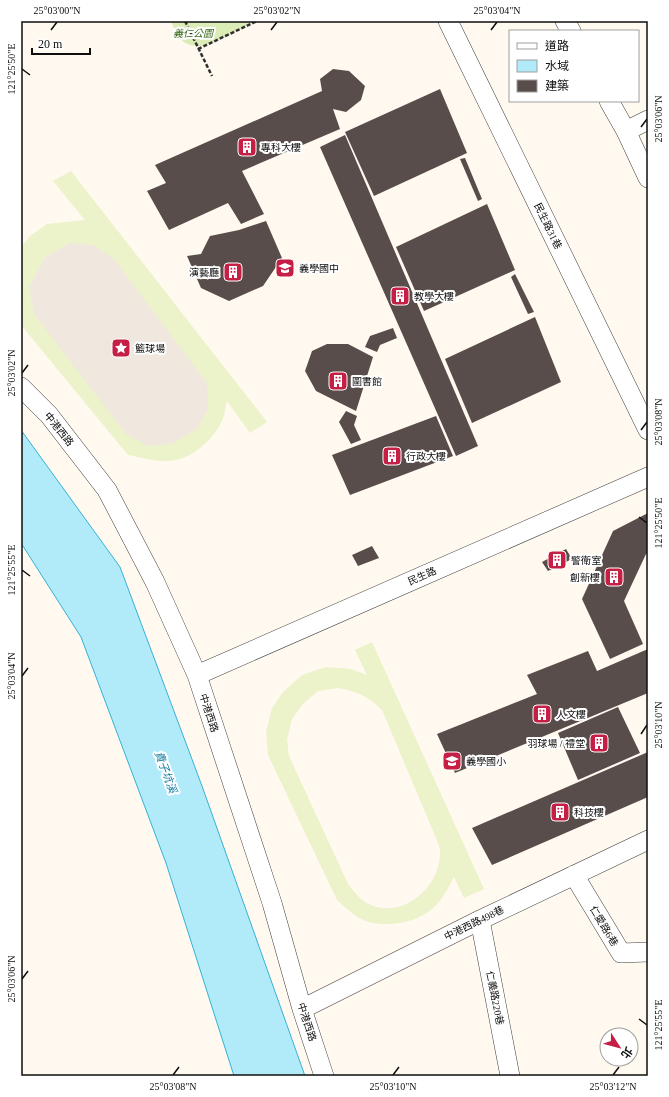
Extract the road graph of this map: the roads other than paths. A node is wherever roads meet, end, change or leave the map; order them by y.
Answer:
1 (448, 21) edge
2 (565, 21) edge
3 (570, 30) edge
4 (610, 102) edge
5 (648, 120) edge
6 (626, 131) junction
7 (648, 178) edge
8 (21, 387) edge
9 (648, 430) edge
10 (648, 477) edge
11 (197, 675) junction
12 (648, 840) edge
13 (574, 875) junction
14 (480, 920) junction
15 (648, 952) edge
16 (302, 1009) junction
17 (324, 1076) edge
18 (510, 1076) edge

1 - 9 street, 民生路31巷
2 - 3 street
4 - 6 street
5 - 6 street
6 - 7 street
8 - 11 street, 中港西路
10 - 11 street, 民生路
11 - 16 street, 中港西路
12 - 13 street, 中港西路498巷
13 - 14 street, 中港西路498巷
13 - 15 street, 仁愛路6巷
14 - 16 street, 中港西路498巷
14 - 18 street, 仁義路220巷
16 - 17 street, 中港西路

